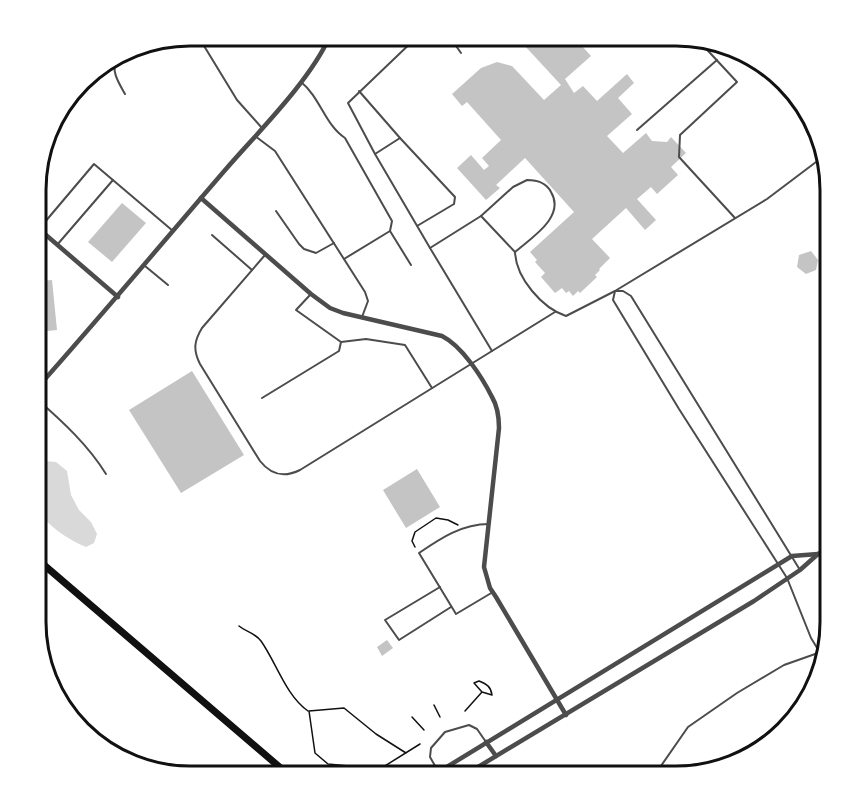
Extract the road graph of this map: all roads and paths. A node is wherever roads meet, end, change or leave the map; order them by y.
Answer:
1 (204, 46) edge
2 (325, 46) edge
3 (407, 46) edge
4 (456, 47) edge
5 (708, 50) edge
6 (461, 53) dead end
7 (717, 60) junction
8 (114, 69) edge
9 (301, 82) junction
10 (359, 91) junction
11 (125, 94) dead end
12 (262, 128) junction
13 (637, 130) dead end
14 (255, 136) junction
15 (400, 138) junction
16 (375, 154) junction
17 (817, 161) edge
18 (113, 180) junction
19 (201, 198) junction
20 (276, 211) dead end
21 (481, 216) junction
22 (735, 218) junction
23 (46, 221) edge
24 (417, 226) junction
25 (173, 231) junction
26 (390, 231) junction
27 (46, 235) edge
28 (212, 235) dead end
29 (334, 243) junction
30 (57, 245) junction
31 (430, 248) junction
32 (515, 252) junction
33 (266, 254) junction
34 (344, 260) junction
35 (144, 265) junction
36 (411, 265) dead end
37 (252, 270) junction
38 (168, 285) dead end
39 (615, 291) junction
40 (311, 294) junction
41 (118, 297) junction
42 (555, 312) junction
43 (362, 317) junction
44 (341, 342) junction
45 (492, 351) junction
46 (471, 364) junction
47 (46, 378) edge
48 (432, 388) junction
49 (262, 398) dead end
50 (46, 407) edge
51 (106, 474) dead end
52 (489, 524) junction
53 (464, 528) junction
54 (420, 553) junction
55 (818, 554) joint
56 (792, 556) junction
57 (778, 565) junction
58 (47, 567) edge
59 (800, 570) junction
60 (787, 578) junction
61 (440, 586) junction
62 (493, 592) junction
63 (451, 607) junction
64 (238, 626) dead end
65 (817, 649) edge
66 (816, 653) edge
67 (482, 692) junction
68 (556, 699) junction
69 (434, 705) dead end
70 (309, 711) junction
71 (465, 711) dead end
72 (566, 714) junction
73 (412, 717) dead end
74 (440, 717) dead end
75 (424, 730) dead end
76 (486, 742) junction
77 (420, 744) dead end
78 (406, 753) junction
79 (496, 756) junction
80 (448, 765) edge
81 (481, 765) edge
82 (662, 765) edge
83 (278, 766) edge
84 (346, 766) edge
85 (386, 766) edge
86 (435, 766) edge

1 - 12 lane
2 - 9 street
3 - 10 lane
4 - 6 lane
5 - 7 lane
7 - 13 lane
7 - 22 lane
8 - 11 lane
9 - 12 street
9 - 26 lane
10 - 15 lane
10 - 16 lane
12 - 14 street
14 - 19 street
14 - 29 lane
15 - 16 lane
15 - 24 lane
16 - 24 lane
17 - 22 lane
18 - 23 lane
18 - 25 lane
18 - 30 lane
19 - 25 street
19 - 33 street
20 - 29 lane
21 - 31 lane
21 - 32 lane
21 - 32 lane
22 - 39 lane
24 - 31 lane
25 - 35 street
26 - 34 lane
26 - 36 lane
27 - 30 street
28 - 37 lane
29 - 34 lane
30 - 41 street
31 - 45 lane
32 - 42 lane
33 - 37 lane
33 - 40 street
34 - 43 lane
35 - 38 lane
35 - 41 street
37 - 48 lane
39 - 42 lane
39 - 56 lane
39 - 57 lane
40 - 43 street
40 - 44 lane
41 - 47 street
42 - 45 lane
43 - 46 street
44 - 48 lane
44 - 49 lane
45 - 46 lane
46 - 48 lane
46 - 52 street
50 - 51 lane
52 - 53 lane
52 - 62 street
53 - 54 lane
53 - 54 path
54 - 61 lane
55 - 56 street
55 - 59 street
56 - 57 street
56 - 59 lane
57 - 60 lane
57 - 68 street
58 - 83 main road
59 - 60 street
60 - 65 lane
60 - 72 street
61 - 63 lane
61 - 63 lane
62 - 63 lane
62 - 68 street
64 - 70 path
66 - 82 lane
67 - 67 path
67 - 71 path
68 - 72 street
68 - 76 street
69 - 74 path
70 - 78 path
70 - 84 path
72 - 79 street
73 - 75 path
76 - 79 street
76 - 80 street
76 - 86 lane
77 - 78 path
78 - 85 path
79 - 81 street

